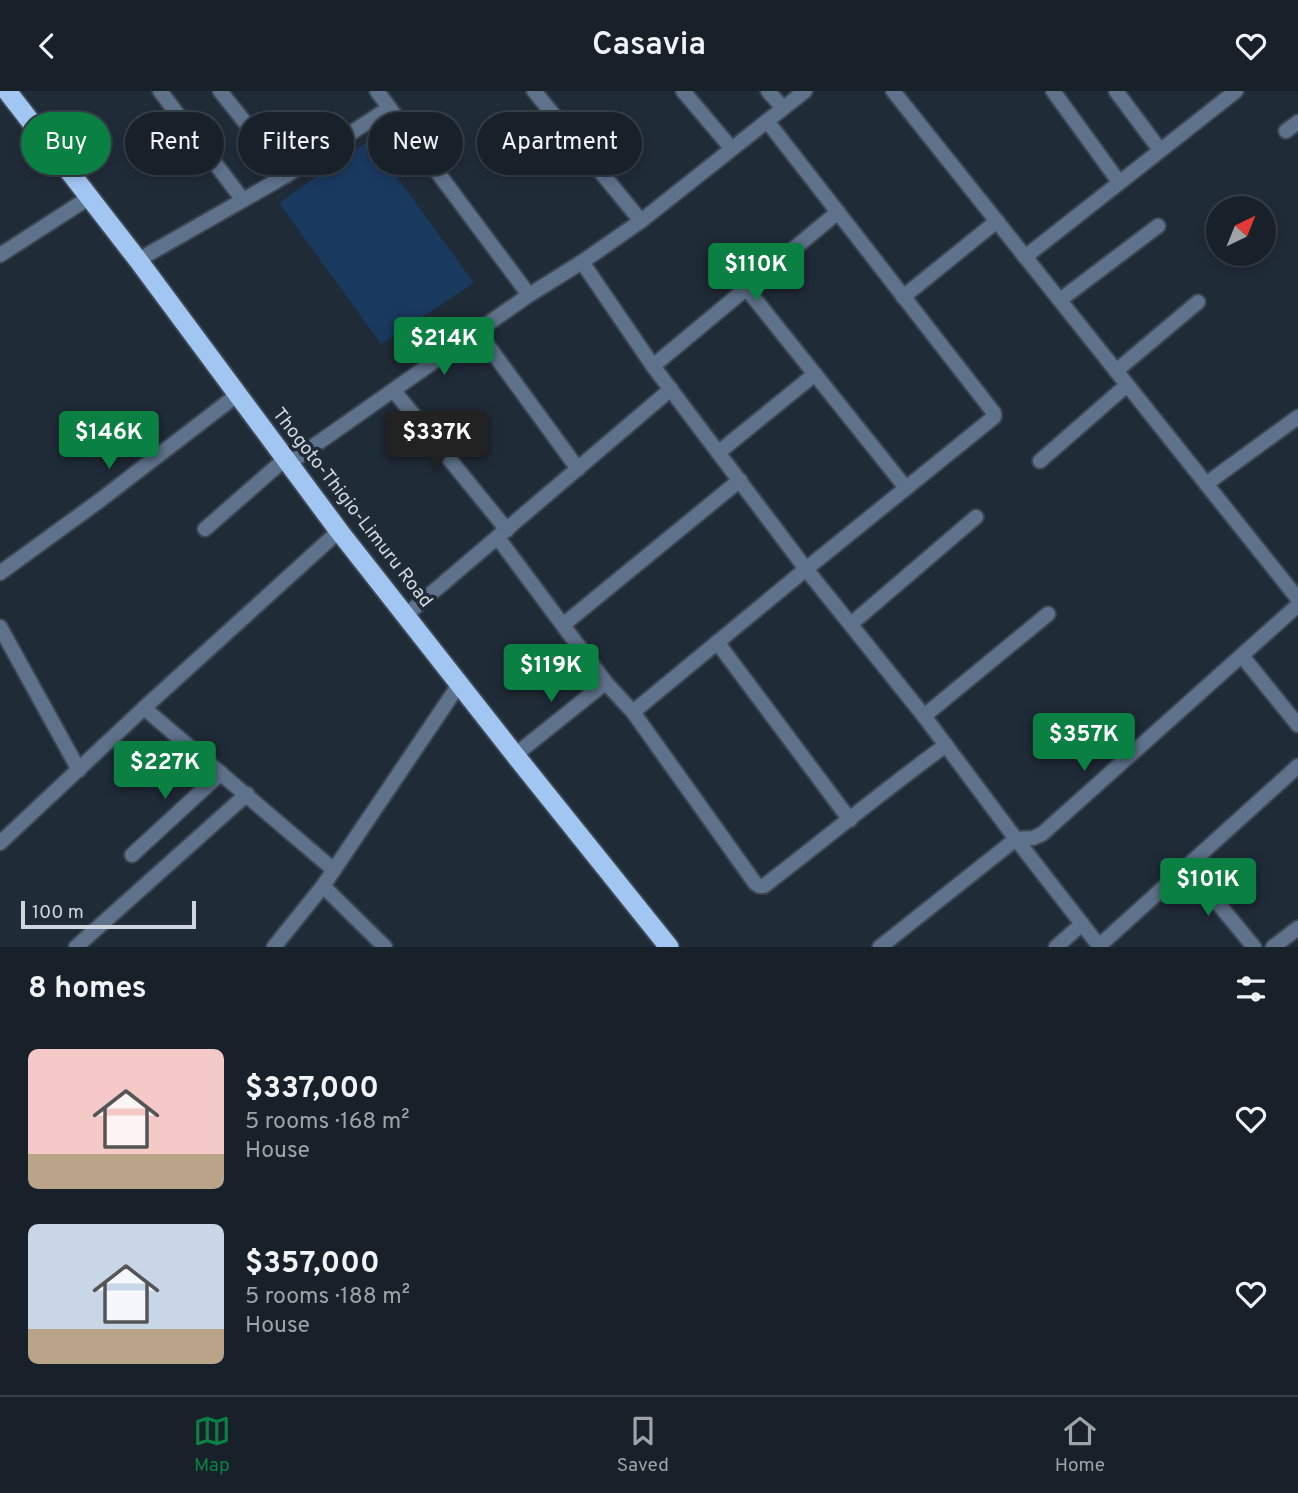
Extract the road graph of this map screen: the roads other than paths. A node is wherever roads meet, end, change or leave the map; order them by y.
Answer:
1 (7, 91) edge
2 (160, 91) edge
3 (220, 91) edge
4 (377, 91) edge
5 (534, 91) edge
6 (683, 91) edge
7 (768, 91) edge
8 (805, 91) edge
9 (893, 91) edge
10 (1053, 91) edge
11 (1116, 91) edge
12 (1236, 91) edge
13 (389, 108) junction
14 (783, 108) junction
15 (238, 114) edge
16 (767, 121) junction
17 (354, 131) edge
18 (732, 149) junction
19 (1160, 151) junction
20 (287, 175) edge
21 (1119, 182) junction
22 (90, 197) junction
23 (243, 200) junction
24 (838, 212) junction
25 (641, 221) junction
26 (997, 221) junction
27 (1158, 226) dead end
28 (0, 255) edge
29 (1025, 257) junction
30 (138, 260) junction
31 (582, 262) junction
32 (746, 288) junction
33 (529, 295) junction
34 (903, 297) junction
35 (1060, 300) junction
36 (1198, 302) dead end
37 (478, 332) junction
38 (653, 366) junction
39 (1116, 371) junction
40 (815, 374) junction
41 (1127, 385) junction
42 (671, 389) junction
43 (394, 391) junction
44 (237, 395) junction
45 (1298, 417) edge
46 (719, 452) junction
47 (1040, 461) dead end
48 (286, 462) junction
49 (578, 469) junction
50 (740, 479) junction
51 (1206, 484) junction
52 (906, 488) junction
53 (976, 517) dead end
54 (205, 529) dead end
55 (339, 531) junction
56 (502, 534) junction
57 (806, 569) junction
58 (0, 573) edge
59 (1298, 600) edge
60 (1298, 605) edge
61 (1048, 614) dead end
62 (406, 615) junction
63 (850, 624) junction
64 (563, 625) junction
65 (2, 636) edge
66 (718, 642) junction
67 (1242, 656) junction
68 (459, 683) junction
69 (606, 683) junction
70 (144, 708) junction
71 (633, 712) junction
72 (924, 716) junction
73 (1296, 718) edge
74 (946, 745) junction
75 (515, 755) junction
76 (1298, 766) edge
77 (79, 770) junction
78 (221, 773) junction
79 (247, 795) junction
80 (850, 820) junction
81 (1016, 839) junction
82 (0, 843) edge
83 (132, 855) dead end
84 (1188, 867) junction
85 (334, 870) junction
86 (323, 886) junction
87 (1082, 924) junction
88 (1298, 928) edge
89 (1099, 946) edge
90 (76, 947) edge
91 (274, 947) edge
92 (385, 947) edge
93 (669, 947) edge
94 (880, 947) edge
95 (1056, 947) edge
96 (1254, 947) edge
97 (1273, 947) edge

1 - 22 highway, Thogoto-Thigio-Limuru Road
2 - 23 street
3 - 15 street
4 - 13 street
5 - 25 street
6 - 18 street
7 - 14 street
8 - 14 street
9 - 26 street
10 - 21 street
11 - 19 street
12 - 19 street
13 - 17 street
13 - 33 street
14 - 16 street
16 - 18 street
16 - 24 street
18 - 25 street
19 - 21 street
20 - 23 street
21 - 29 street
22 - 28 street
22 - 30 highway, Thogoto-Thigio-Limuru Road
23 - 30 street
24 - 32 street
24 - 34 street
25 - 31 street
26 - 29 street
26 - 34 street
27 - 35 street
29 - 35 street
30 - 44 highway, Thogoto-Thigio-Limuru Road
31 - 33 street
31 - 38 street
32 - 38 street
32 - 40 street
33 - 37 street
34 - 52 street
35 - 39 street
36 - 39 street
37 - 43 street
37 - 49 street
38 - 42 street
39 - 41 street
40 - 46 street
40 - 52 street
41 - 47 street
41 - 51 street
42 - 46 street
42 - 49 street
43 - 48 street
43 - 56 street
44 - 48 highway, Thogoto-Thigio-Limuru Road
44 - 58 street
45 - 51 street
46 - 50 street
48 - 54 street
48 - 55 highway, Thogoto-Thigio-Limuru Road
49 - 56 street
50 - 57 street
50 - 64 street
51 - 59 street
52 - 57 street
53 - 63 street
55 - 62 highway, Thogoto-Thigio-Limuru Road
55 - 70 street
56 - 62 street
56 - 64 street
57 - 63 street
57 - 66 street
60 - 67 street
61 - 72 street
62 - 68 highway, Thogoto-Thigio-Limuru Road
63 - 72 street
64 - 69 street
65 - 77 street
66 - 71 street
66 - 80 street
67 - 73 street
67 - 81 street
68 - 75 highway, Thogoto-Thigio-Limuru Road
68 - 85 street
69 - 71 street
69 - 75 street
70 - 77 street
70 - 78 street
71 - 80 street
72 - 74 street
74 - 80 street
74 - 81 street
75 - 93 highway, Thogoto-Thigio-Limuru Road
76 - 84 street
77 - 82 street
78 - 79 street
78 - 83 street
79 - 85 street
79 - 90 street
81 - 87 street
81 - 94 street
84 - 89 street
84 - 96 street
85 - 86 street
86 - 91 street
86 - 92 street
87 - 89 street
87 - 95 street
88 - 97 street

